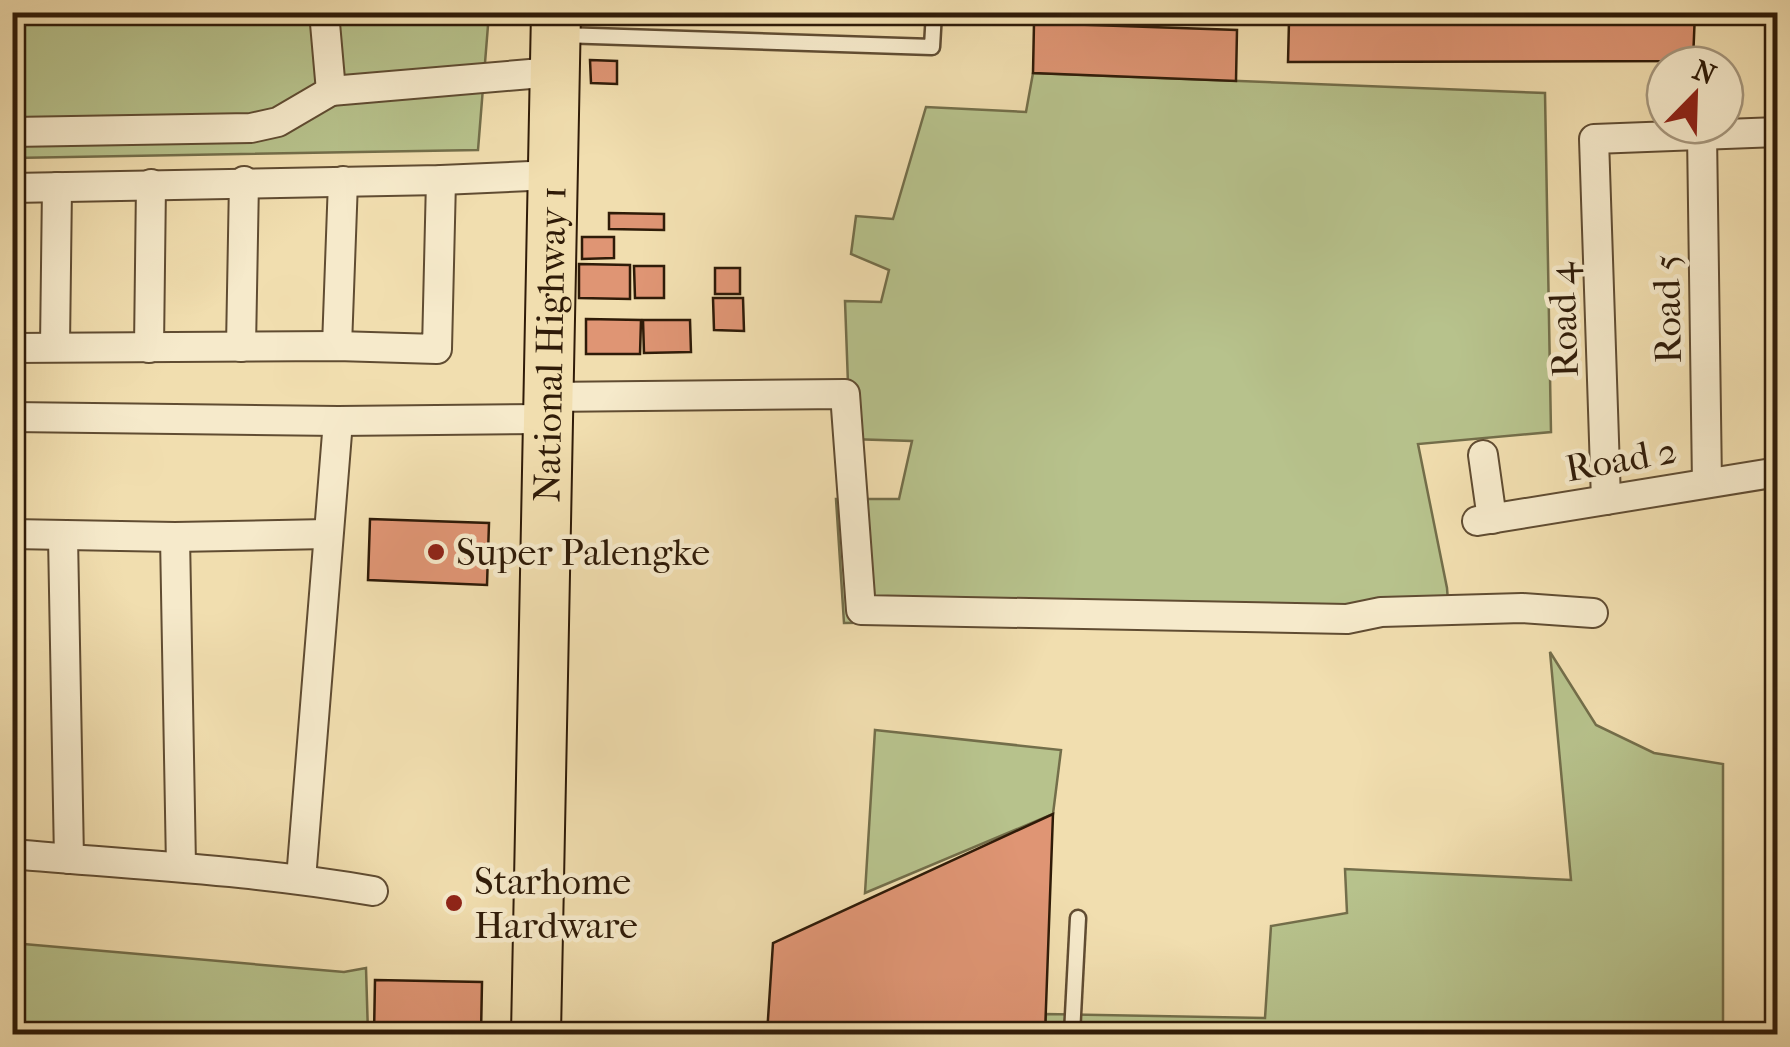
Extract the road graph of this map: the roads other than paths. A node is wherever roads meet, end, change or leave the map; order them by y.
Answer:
1 (324, 12) edge
2 (934, 12) edge
3 (555, 40) edge
4 (331, 92) junction
5 (12, 132) edge
6 (1778, 132) edge
7 (1745, 133) edge
8 (1645, 137) edge
9 (1702, 145) edge
10 (552, 175) junction
11 (442, 180) junction
12 (343, 181) junction
13 (244, 182) junction
14 (151, 184) junction
15 (58, 187) junction
16 (12, 188) edge
17 (55, 346) junction
18 (338, 346) junction
19 (241, 347) junction
20 (12, 348) edge
21 (149, 348) junction
22 (546, 408) junction
23 (12, 417) edge
24 (338, 421) junction
25 (1483, 455) dead end
26 (1778, 472) edge
27 (1707, 482) junction
28 (1606, 500) junction
29 (12, 534) edge
30 (327, 534) junction
31 (63, 536) junction
32 (176, 537) junction
33 (1594, 613) dead end
34 (12, 854) edge
35 (69, 859) junction
36 (181, 866) junction
37 (301, 878) junction
38 (374, 891) dead end
39 (1078, 918) dead end
40 (536, 1034) edge
41 (1072, 1034) edge

1 - 4 street
2 - 3 lane
3 - 4 street
3 - 10 highway, National Highway 1
4 - 5 street
6 - 7 street
8 - 28 street, Road 4
9 - 27 street, Road 5
10 - 11 street
10 - 22 highway, National Highway 1
11 - 12 street
11 - 18 street
12 - 13 street
12 - 18 street
13 - 14 street
13 - 19 street
14 - 15 street
14 - 21 street
15 - 16 street
15 - 17 street
17 - 20 street
17 - 21 street
18 - 19 street
19 - 21 street
22 - 24 street
22 - 33 street
22 - 40 highway, National Highway 1
23 - 24 street
24 - 30 street
25 - 28 street, Road 2
26 - 27 street, Road 2
27 - 28 street, Road 2
29 - 31 street
30 - 32 street
30 - 37 street
31 - 32 street
31 - 35 street
32 - 36 street
34 - 35 street
35 - 36 street
36 - 37 street
37 - 38 street
39 - 41 lane

